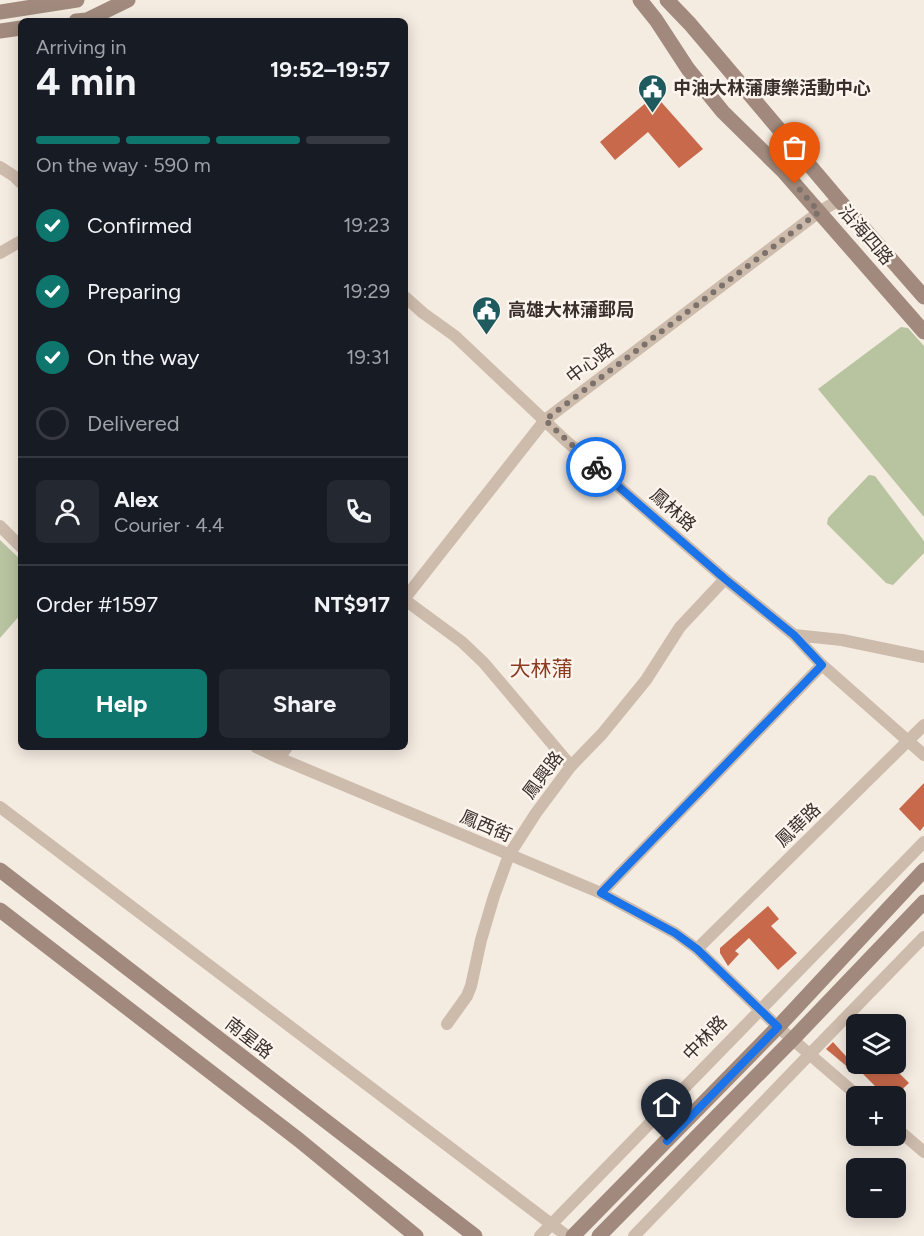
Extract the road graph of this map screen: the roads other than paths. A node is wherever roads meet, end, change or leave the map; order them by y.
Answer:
1 (78, 0) edge
2 (128, 0) edge
3 (640, 0) edge
4 (667, 0) edge
5 (0, 12) edge
6 (83, 18) edge
7 (88, 18) edge
8 (18, 28) edge
9 (0, 31) edge
10 (0, 167) edge
11 (18, 180) edge
12 (839, 200) junction
13 (819, 212) junction
14 (18, 243) edge
15 (0, 253) edge
16 (924, 297) edge
17 (408, 300) edge
18 (924, 332) edge
19 (545, 420) junction
20 (0, 526) edge
21 (18, 544) edge
22 (725, 579) junction
23 (408, 595) edge
24 (408, 601) edge
25 (794, 635) junction
26 (924, 657) edge
27 (822, 665) junction
28 (924, 725) edge
29 (908, 742) junction
30 (262, 750) edge
31 (286, 750) edge
32 (924, 755) edge
33 (279, 758) junction
34 (571, 766) junction
35 (0, 807) edge
36 (924, 842) edge
37 (510, 855) junction
38 (0, 870) edge
39 (924, 870) edge
40 (601, 893) junction
41 (924, 902) edge
42 (0, 910) edge
43 (924, 938) edge
44 (697, 949) junction
45 (760, 1010) junction
46 (447, 1024) dead end
47 (778, 1027) junction
48 (792, 1040) junction
49 (809, 1055) junction
50 (846, 1086) edge
51 (906, 1137) edge
52 (924, 1152) edge
53 (552, 1223) junction
54 (416, 1236) edge
55 (475, 1236) edge
56 (540, 1236) edge
57 (567, 1236) edge
58 (573, 1236) edge
59 (599, 1236) edge
60 (634, 1236) edge

1 - 5 street
1 - 6 street
2 - 7 street
3 - 13 street, 沿海四路
4 - 12 street, 沿海四路
8 - 9 street
10 - 11 street
12 - 13 street, 中心路
12 - 16 street, 沿海四路
13 - 18 street, 沿海四路
13 - 19 street, 中心路
14 - 15 street
17 - 19 street, 鳳林路
19 - 22 street, 鳳林路
19 - 23 street, 中心路
20 - 21 street
22 - 25 street, 鳳林路
22 - 34 street, 鳳興路
24 - 34 street
25 - 26 street
25 - 27 street, 鳳林路
27 - 29 street, 鳳林路
27 - 40 street
28 - 29 street, 鳳華路
29 - 32 street, 鳳林路
29 - 44 street, 鳳華路
30 - 33 street, 鳳西街
31 - 33 street
33 - 37 street, 鳳西街
34 - 37 street, 鳳興路
35 - 53 street
36 - 45 street, 中林路
37 - 40 street, 鳳西街
37 - 46 street, 鳳興路
38 - 55 street, 南星路
39 - 47 street
40 - 44 street, 鳳西街
41 - 48 street
42 - 54 street
43 - 49 street
44 - 45 street, 鳳西街
45 - 47 street, 鳳西街
45 - 53 street, 中林路
47 - 48 street, 鳳西街
47 - 58 street
48 - 49 street, 鳳西街
48 - 59 street
49 - 50 street, 鳳西街
49 - 60 street
51 - 52 street
53 - 56 street, 中林路
53 - 57 street

